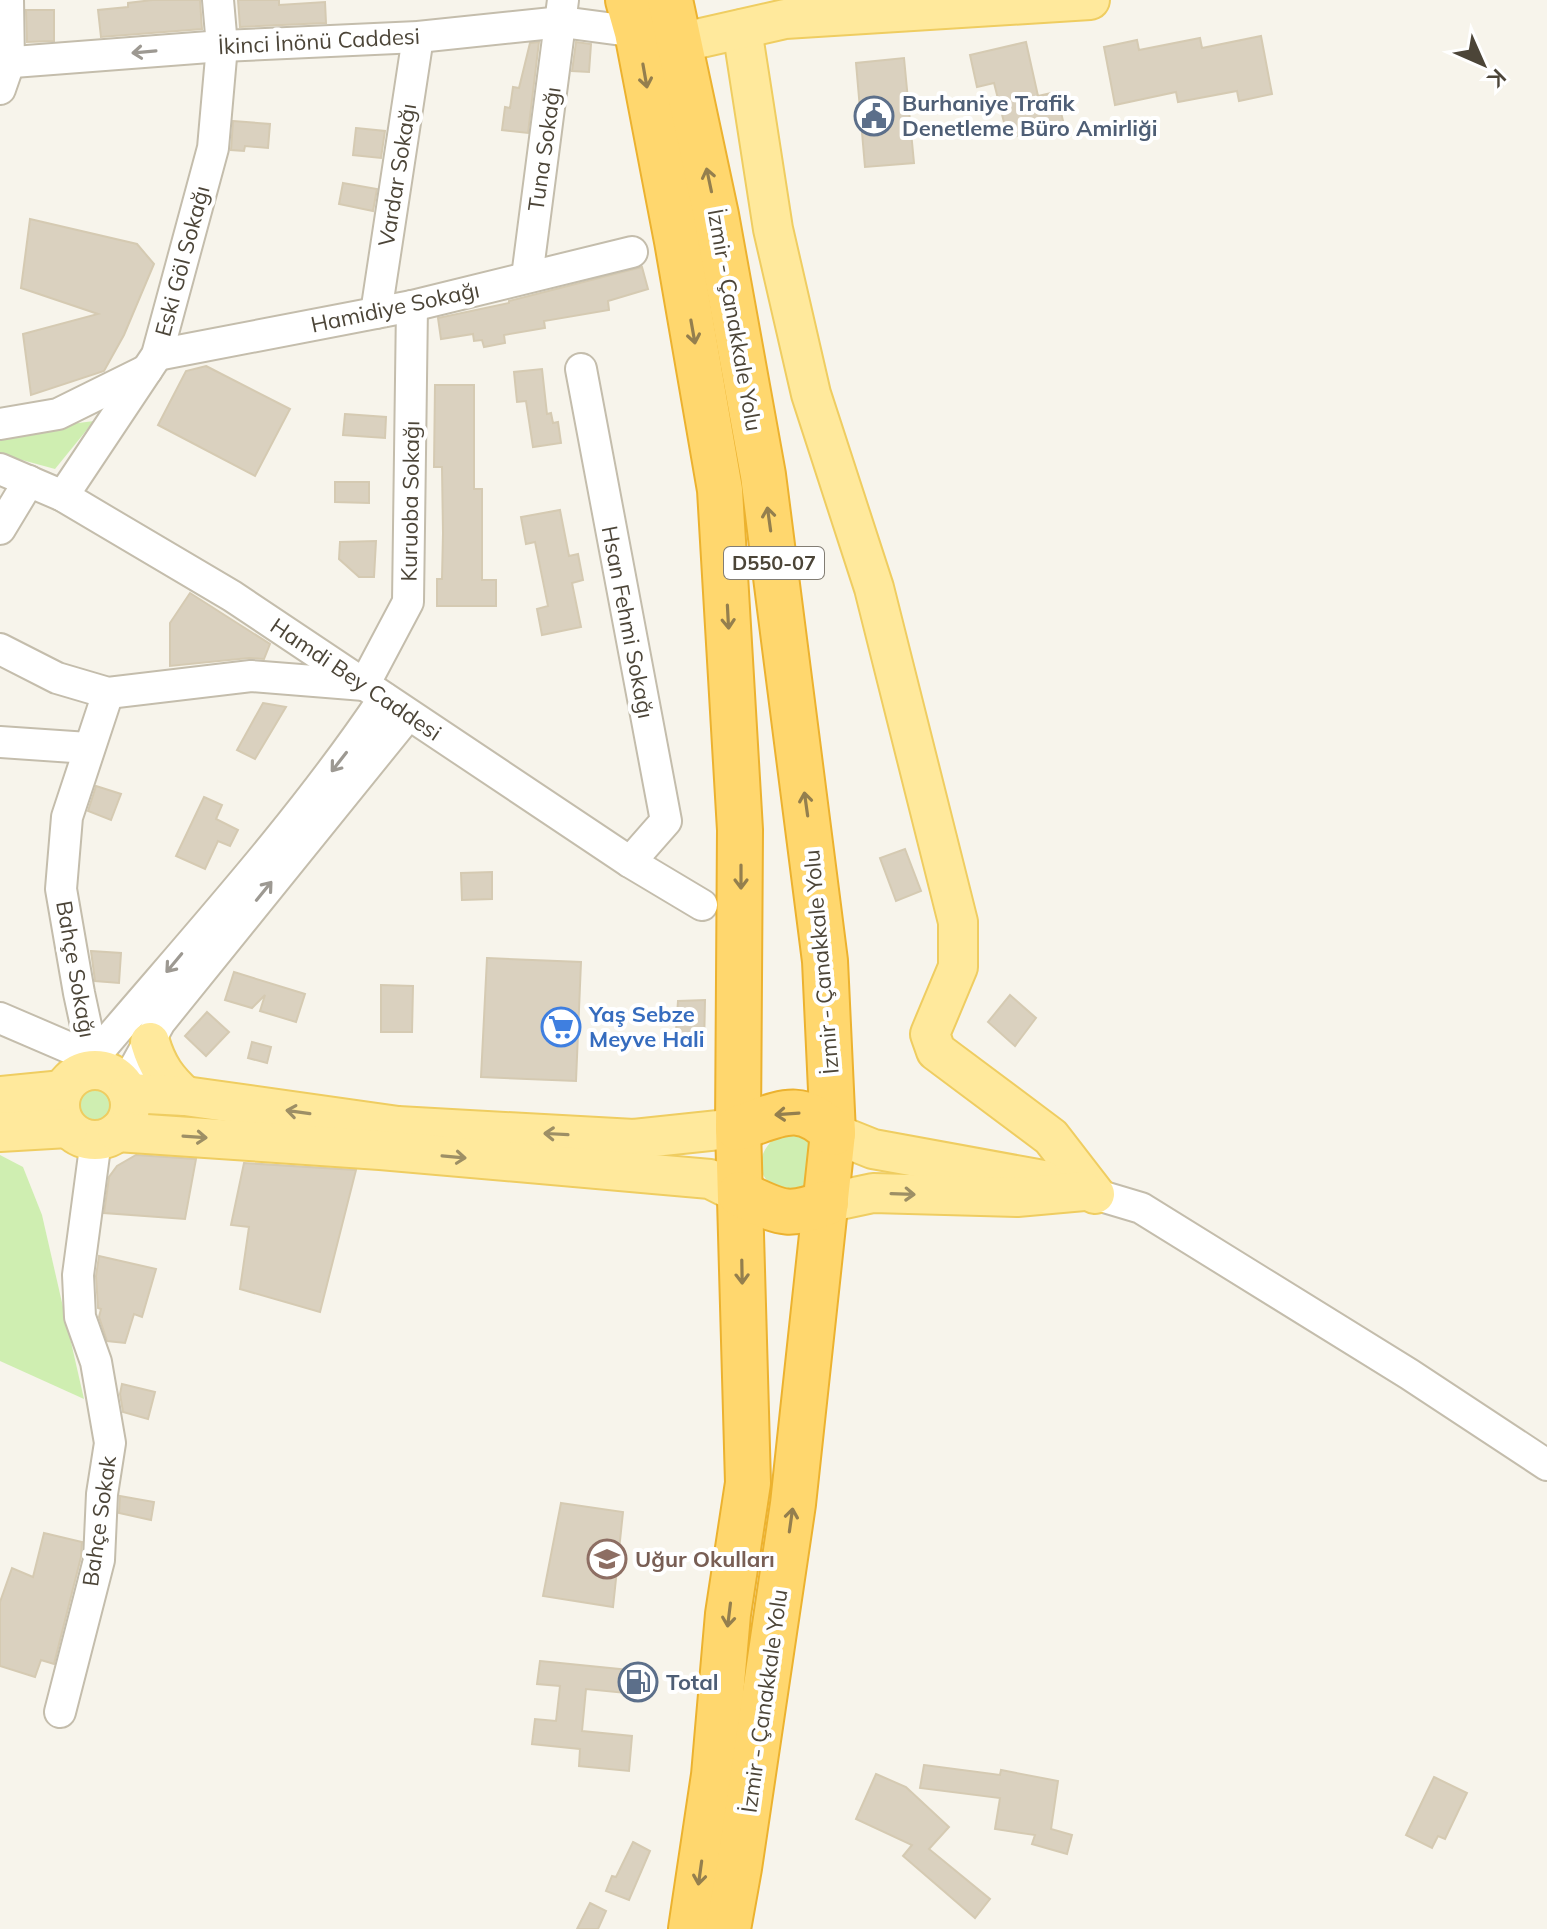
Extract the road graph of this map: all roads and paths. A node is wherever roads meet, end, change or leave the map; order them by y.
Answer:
1 (8, 0) edge
2 (218, 0) edge
3 (670, 0) edge
4 (1090, 0) edge
5 (923, 5) edge
6 (562, 11) edge
7 (632, 16) edge
8 (742, 29) junction
9 (418, 37) junction
10 (679, 43) junction
11 (222, 46) junction
12 (3, 71) edge
13 (632, 252) dead end
14 (527, 277) junction
15 (412, 306) junction
16 (376, 313) junction
17 (153, 362) junction
18 (581, 369) dead end
19 (0, 424) edge
20 (0, 469) edge
21 (29, 481) junction
22 (63, 496) junction
23 (0, 529) edge
24 (0, 649) edge
25 (108, 693) junction
26 (385, 699) junction
27 (0, 742) edge
28 (88, 748) junction
29 (630, 862) junction
30 (702, 905) dead end
31 (0, 1018) edge
32 (150, 1042) junction
33 (76, 1075) junction
34 (739, 1083) junction
35 (126, 1090) junction
36 (0, 1096) edge
37 (185, 1096) junction
38 (738, 1128) junction
39 (1044, 1131) junction
40 (0, 1132) edge
41 (94, 1133) junction
42 (833, 1133) junction
43 (634, 1139) junction
44 (1020, 1174) junction
45 (1090, 1192) junction
46 (740, 1194) junction
47 (826, 1203) junction
48 (1547, 1465) edge
49 (60, 1712) dead end
50 (691, 1929) edge
51 (728, 1929) edge

1 - 12 street
2 - 11 street, Eski Göl Sokağı
3 - 10 highway, İzmir - Çanakkale Yolu / D550-07
4 - 5 main road
5 - 8 main road
6 - 7 street, İkinci İnönü Caddesi
6 - 9 street, İkinci İnönü Caddesi
6 - 14 street, Tuna Sokağı
7 -> 34 highway, İzmir - Çanakkale Yolu / D550-07
8 - 10 main road
8 - 39 main road
9 - 11 street, İkinci İnönü Caddesi
9 - 16 street, Vardar Sokağı
42 -> 10 highway, İzmir - Çanakkale Yolu / D550-07
11 -> 12 street, İkinci İnönü Caddesi
11 - 17 street, Eski Göl Sokağı
13 - 14 street, Hamidiye Sokağı
14 - 15 street, Hamidiye Sokağı
15 - 16 street, Hamidiye Sokağı
15 - 26 street, Kuruoba Sokağı
16 - 17 street, Hamidiye Sokağı
17 - 19 street, Hamidiye Sokağı
17 - 22 street, Eski Göl Sokağı
18 - 29 street, Hsan Fehmi Sokağı
20 - 21 street, Hamdi Bey Caddesi
21 - 22 street, Hamdi Bey Caddesi
21 - 23 street
22 - 26 street, Hamdi Bey Caddesi
24 - 25 street
25 - 26 street
25 - 28 street, Bahçe Sokağı
26 - 29 street, Hamdi Bey Caddesi
32 -> 26 street
26 -> 33 street
27 - 28 street
28 - 33 street, Bahçe Sokağı
29 - 30 street, Hamdi Bey Caddesi
31 - 33 street
32 - 35 street
32 - 37 main road
33 - 35 main road
33 - 36 main road
33 - 41 main road
34 - 38 highway, İzmir - Çanakkale Yolu / D550-07
34 - 43 main road
35 - 37 main road
35 - 41 main road
43 -> 37 main road
42 -> 38 highway
38 - 43 main road
38 - 46 highway, İzmir - Çanakkale Yolu
39 - 44 main road
39 - 45 main road
40 - 41 main road
41 -> 46 main road
41 - 49 street, Bahçe Sokak
42 - 44 main road
42 - 47 highway, İzmir - Çanakkale Yolu
44 - 45 main road
47 -> 45 main road
45 - 48 street
46 - 47 highway
46 -> 50 highway, İzmir - Çanakkale Yolu
51 -> 47 highway, İzmir - Çanakkale Yolu

